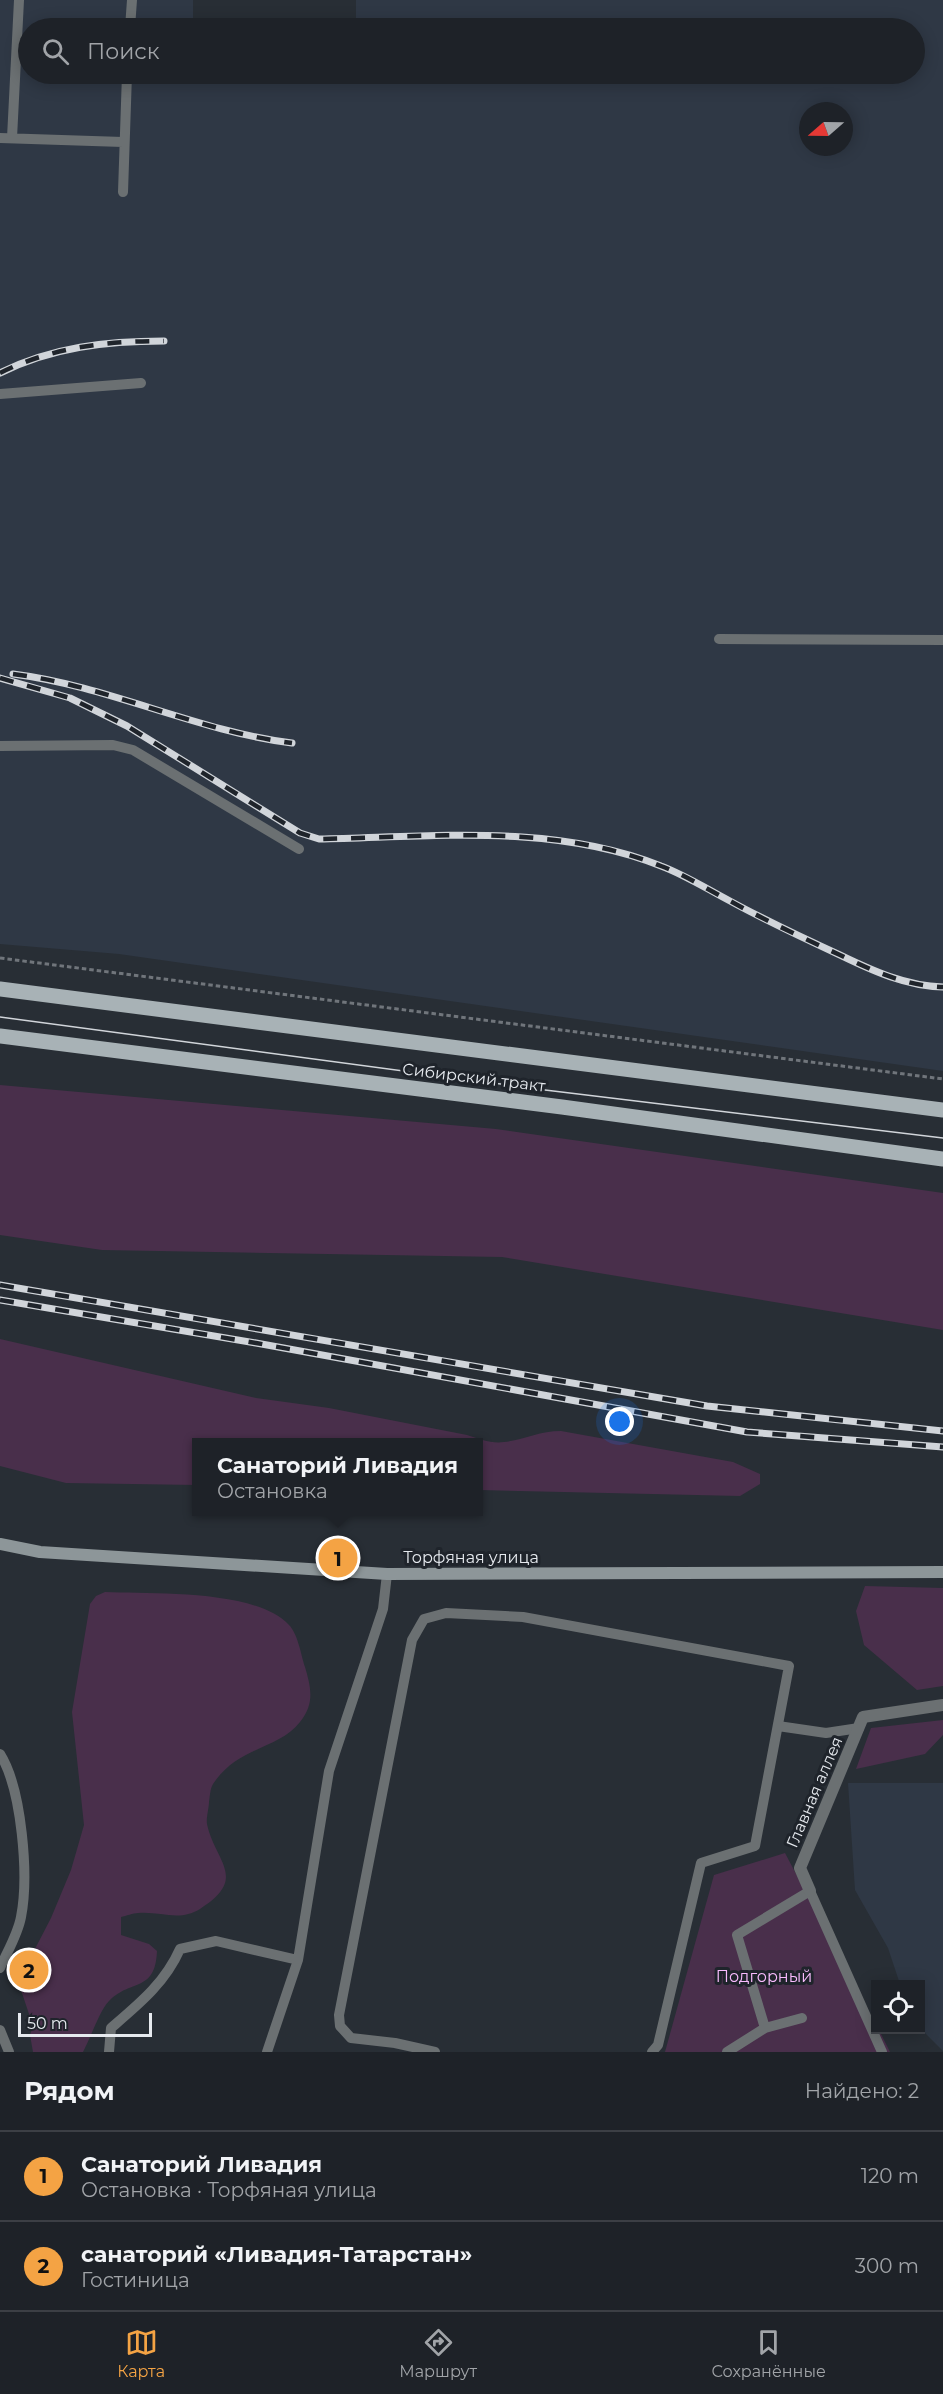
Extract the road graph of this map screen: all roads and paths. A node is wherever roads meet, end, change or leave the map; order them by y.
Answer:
1 (19, 0) edge
2 (132, 0) edge
3 (18, 18) edge
4 (131, 18) edge
5 (18, 20) edge
6 (126, 84) edge
7 (0, 138) edge
8 (12, 138) junction
9 (123, 141) junction
10 (123, 192) dead end
11 (141, 382) dead end
12 (0, 394) edge
13 (719, 639) dead end
14 (943, 640) edge
15 (0, 746) edge
16 (299, 849) dead end
17 (0, 958) edge
18 (0, 989) edge
19 (0, 1036) edge
20 (943, 1079) edge
21 (943, 1110) edge
22 (943, 1159) edge
23 (338, 1542) dead end
24 (0, 1544) edge
25 (338, 1558) dead end
26 (943, 1572) edge
27 (387, 1574) junction
28 (943, 1705) edge
29 (778, 1726) junction
30 (859, 1728) junction
31 (0, 1754) edge
32 (810, 1891) junction
33 (297, 1960) junction
34 (0, 1968) edge
35 (802, 2018) dead end
36 (765, 2028) junction
37 (0, 2030) edge
38 (9, 2052) edge
39 (109, 2052) edge
40 (267, 2052) edge
41 (435, 2052) edge
42 (652, 2052) edge
43 (727, 2052) edge
44 (882, 2052) edge

1 - 3 lane
2 - 4 lane
5 - 8 lane
6 - 9 lane
7 - 8 lane
8 - 9 lane
9 - 10 lane
11 - 12 lane
13 - 14 lane
15 - 16 lane
17 - 20 path
18 - 21 main road, Сибирский тракт
19 - 22 main road, Сибирский тракт
23 - 25 path
24 - 27 street, Торфяная улица
26 - 27 street, Торфяная улица
27 - 33 lane
28 - 30 street, Главная аллея
29 - 30 lane
29 - 41 lane
29 - 42 lane
30 - 32 street, Главная аллея
31 - 34 lane
32 - 36 lane
32 - 44 lane, Главная аллея
33 - 39 lane
33 - 40 lane
35 - 36 lane
36 - 43 lane
37 - 38 lane

